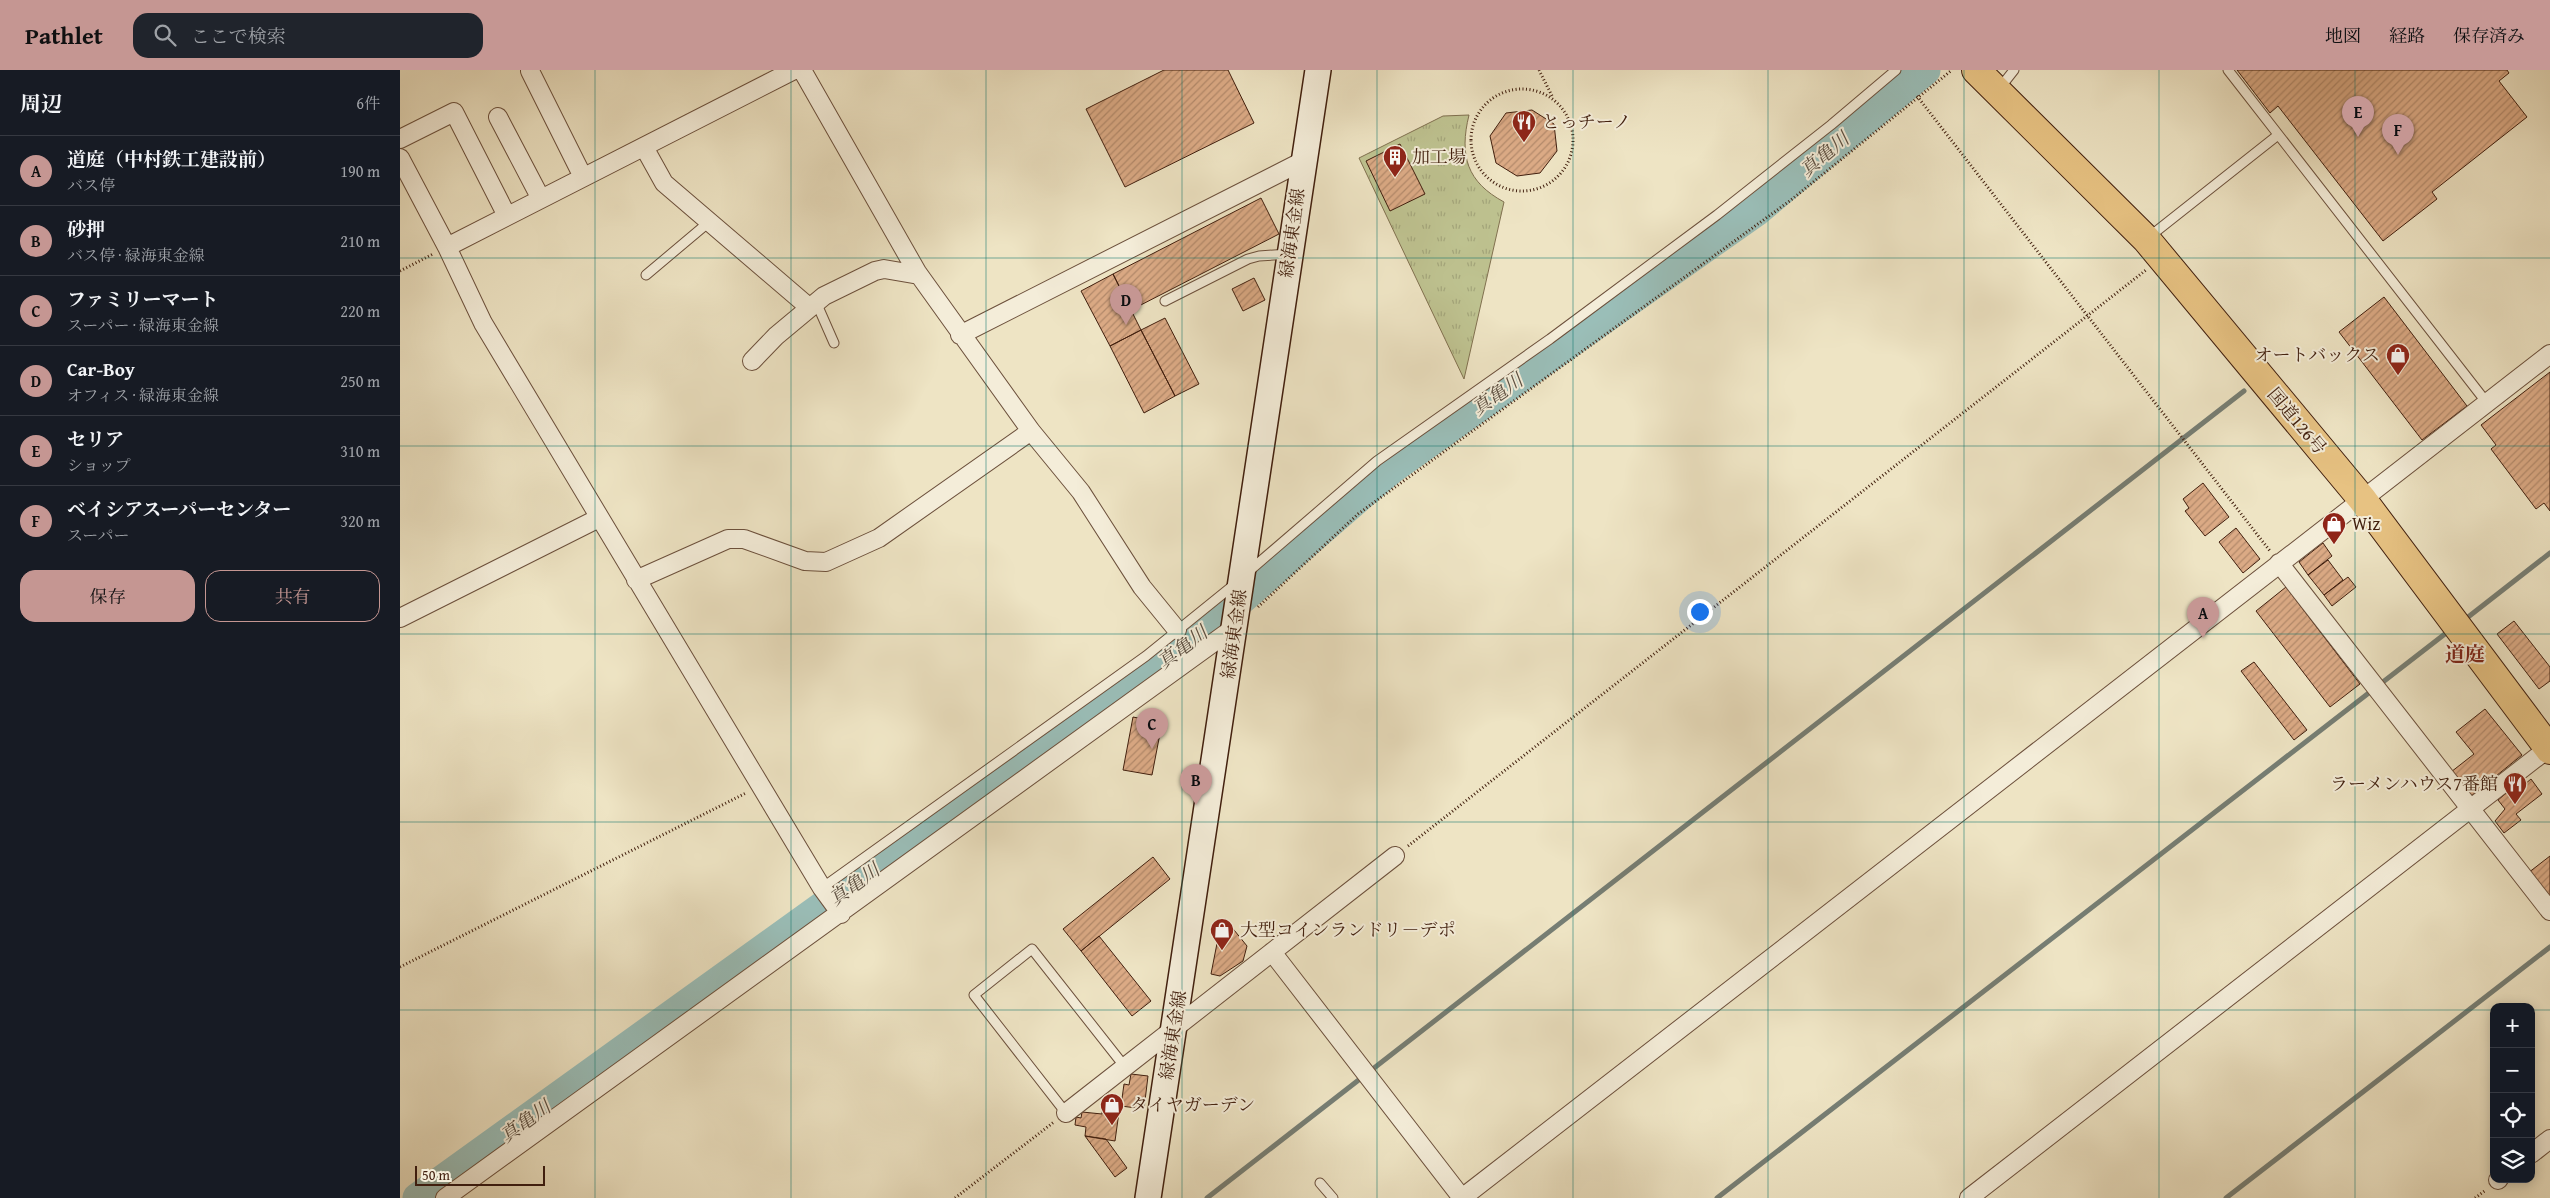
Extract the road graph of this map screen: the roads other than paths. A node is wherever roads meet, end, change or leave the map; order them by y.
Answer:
1 (794, 70) edge
2 (802, 70) edge
3 (1318, 70) edge
4 (1896, 70) edge
5 (1976, 70) edge
6 (2228, 70) edge
7 (530, 71) dead end
8 (2006, 80) edge
9 (498, 117) dead end
10 (2278, 135) junction
11 (400, 139) edge
12 (644, 146) junction
13 (400, 159) edge
14 (1303, 161) junction
15 (584, 177) junction
16 (540, 199) junction
17 (507, 216) junction
18 (709, 222) junction
19 (447, 247) junction
20 (2154, 248) junction
21 (1289, 254) junction
22 (646, 275) dead end
23 (919, 275) junction
24 (1164, 301) dead end
25 (813, 305) junction
26 (960, 335) junction
27 (834, 343) dead end
28 (2550, 354) edge
29 (752, 361) dead end
30 (2487, 403) junction
31 (1031, 431) junction
32 (2362, 499) junction
33 (599, 518) junction
34 (2280, 563) junction
35 (1242, 577) junction
36 (636, 580) junction
37 (400, 618) edge
38 (1235, 628) junction
39 (1177, 630) junction
40 (2550, 748) edge
41 (2471, 808) junction
42 (1395, 856) road end
43 (822, 888) junction
44 (2550, 911) edge
45 (840, 914) junction
46 (1272, 952) junction
47 (1174, 1028) junction
48 (1125, 1067) junction
49 (1066, 1113) joint
50 (2550, 1139) edge
51 (2535, 1151) edge
52 (1320, 1183) dead end
53 (445, 1198) edge
54 (1148, 1198) edge
55 (1333, 1198) edge
56 (1462, 1198) edge
57 (1969, 1198) edge

1 - 12 street
2 - 23 street
3 - 14 main road, 緑海東金線
4 - 35 lane
5 - 8 highway, 国道126号
6 - 10 lane
7 - 15 street
8 - 20 highway, 国道126号
9 - 16 street
10 - 20 lane
10 - 30 lane
11 - 17 street
12 - 15 street
12 - 18 street
13 - 19 street
14 - 21 main road, 緑海東金線
14 - 26 street
15 - 16 street
16 - 17 street
17 - 19 street
18 - 22 lane
18 - 25 street
19 - 33 street
20 - 32 highway, 国道126号
21 - 24 lane
21 - 35 main road, 緑海東金線
23 - 25 street
23 - 26 street
25 - 27 lane
25 - 29 street
26 - 31 street
28 - 30 street
30 - 32 street
31 - 36 street
31 - 39 street
32 - 34 street
32 - 40 highway, 国道126号
33 - 36 street
33 - 37 street
34 - 41 street
34 - 56 street
35 - 38 main road, 緑海東金線
35 - 39 lane
36 - 43 street
38 - 45 street
38 - 47 main road, 緑海東金線
39 - 43 lane
40 - 41 street
41 - 44 street
41 - 57 street
42 - 46 street
43 - 45 street
45 - 53 street
46 - 47 street
46 - 56 street
47 - 48 street
47 - 54 main road, 緑海東金線
48 - 49 street
48 - 49 lane
50 - 51 street
52 - 55 lane

